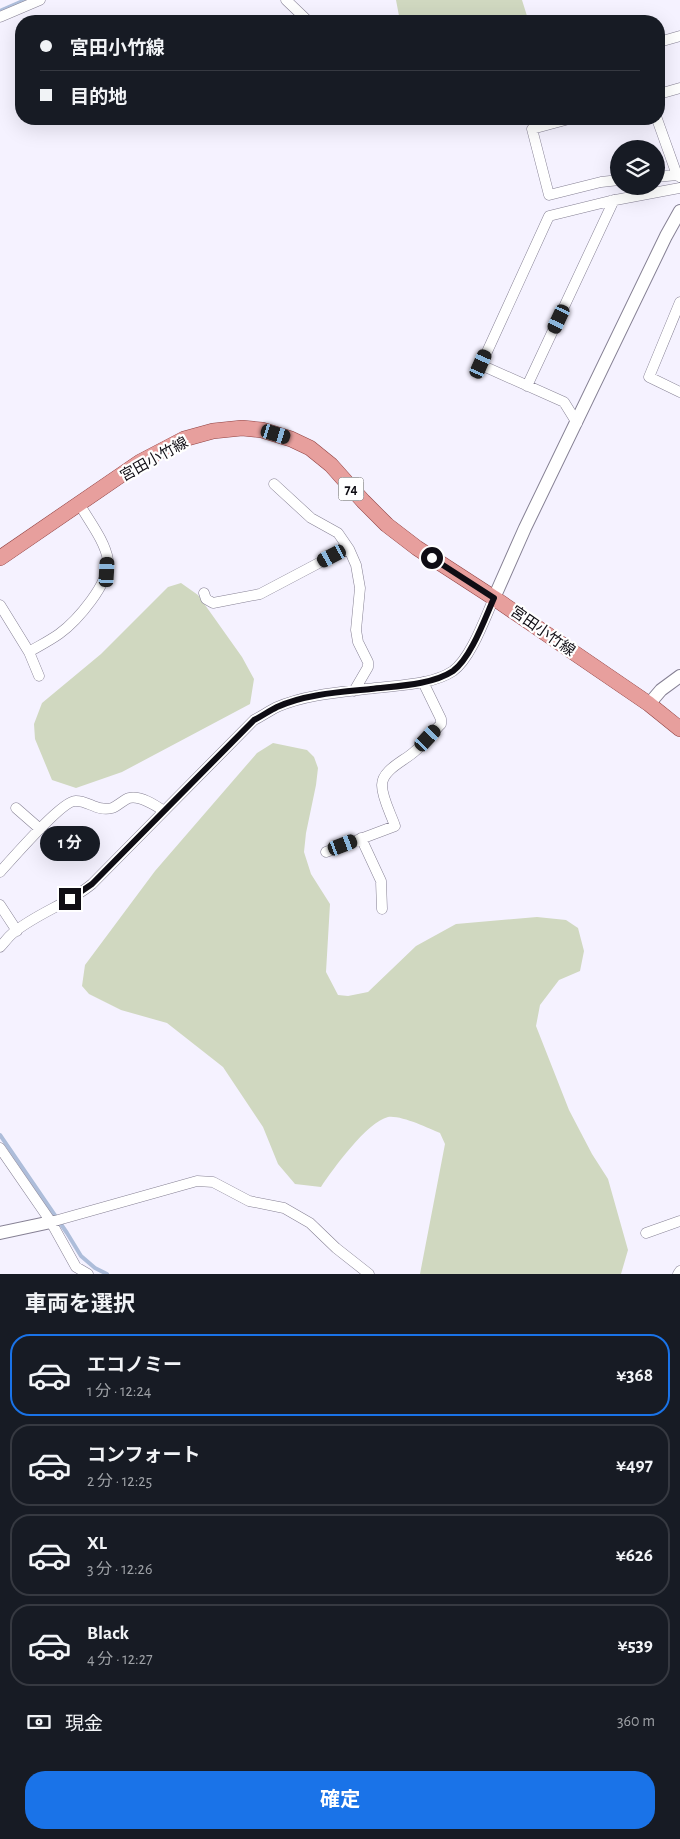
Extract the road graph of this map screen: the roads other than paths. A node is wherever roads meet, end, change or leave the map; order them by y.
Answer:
1 (40, 0) edge
2 (286, 0) edge
3 (302, 15) edge
4 (0, 17) edge
5 (680, 36) edge
6 (665, 40) edge
7 (680, 88) edge
8 (665, 92) edge
9 (547, 125) edge
10 (658, 125) edge
11 (665, 176) edge
12 (678, 176) edge
13 (610, 181) edge
14 (680, 188) edge
15 (614, 200) junction
16 (680, 211) edge
17 (680, 302) edge
18 (527, 386) junction
19 (679, 390) edge
20 (577, 423) junction
21 (274, 484) dead end
22 (80, 505) junction
23 (349, 549) junction
24 (0, 558) edge
25 (204, 593) dead end
26 (494, 598) junction
27 (0, 605) edge
28 (29, 652) junction
29 (39, 676) dead end
30 (680, 676) edge
31 (423, 682) junction
32 (354, 691) junction
33 (649, 704) junction
34 (680, 729) edge
35 (16, 808) dead end
36 (164, 811) junction
37 (40, 829) junction
38 (361, 838) junction
39 (326, 852) dead end
40 (0, 872) edge
41 (0, 905) edge
42 (382, 909) dead end
43 (17, 930) junction
44 (0, 948) edge
45 (0, 1148) edge
46 (680, 1221) edge
47 (51, 1222) junction
48 (0, 1233) edge
49 (646, 1233) dead end
50 (680, 1271) edge
51 (88, 1274) edge
52 (369, 1274) edge
53 (678, 1274) edge

1 - 4 street
2 - 3 street
5 - 6 street
7 - 8 street
9 - 13 street
10 - 12 street
11 - 12 street
14 - 15 street
15 - 18 street
15 - 18 street
16 - 20 street
17 - 19 street
18 - 20 street
20 - 26 street
21 - 23 street
22 - 24 main road, 宮田小竹線 / 74
22 - 26 main road, 宮田小竹線 / 74
22 - 28 street
23 - 25 street
23 - 32 street
26 - 31 street
26 - 33 main road, 宮田小竹線 / 74
27 - 28 street
28 - 29 street
30 - 33 street
31 - 32 street
31 - 38 street
32 - 36 street
33 - 34 main road, 宮田小竹線 / 74
35 - 37 street
36 - 37 street
36 - 43 street
37 - 40 street
38 - 39 street
38 - 42 street
41 - 43 street
43 - 44 street
45 - 47 street
46 - 49 street
47 - 48 street
47 - 51 street
47 - 52 street
50 - 53 street

